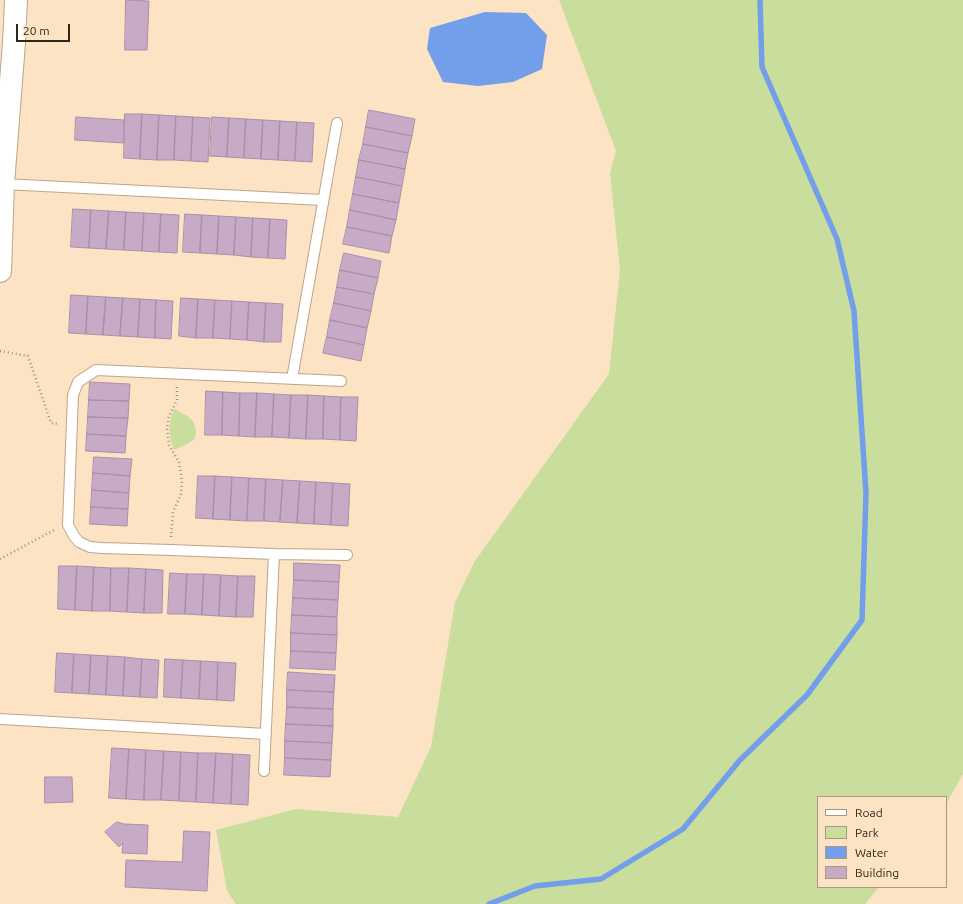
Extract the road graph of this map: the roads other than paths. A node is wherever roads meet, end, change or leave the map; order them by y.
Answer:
1 (16, 0) edge
2 (337, 123) dead end
3 (3, 184) junction
4 (323, 200) junction
5 (0, 271) edge
6 (292, 379) junction
7 (341, 381) dead end
8 (274, 554) junction
9 (347, 555) dead end
10 (0, 719) edge
11 (266, 734) junction
12 (264, 772) dead end

1 - 3 main road
2 - 4 lane
3 - 4 lane
3 - 5 main road
4 - 6 lane
6 - 7 lane
6 - 8 lane
8 - 9 lane
8 - 11 lane
10 - 11 lane
11 - 12 lane

